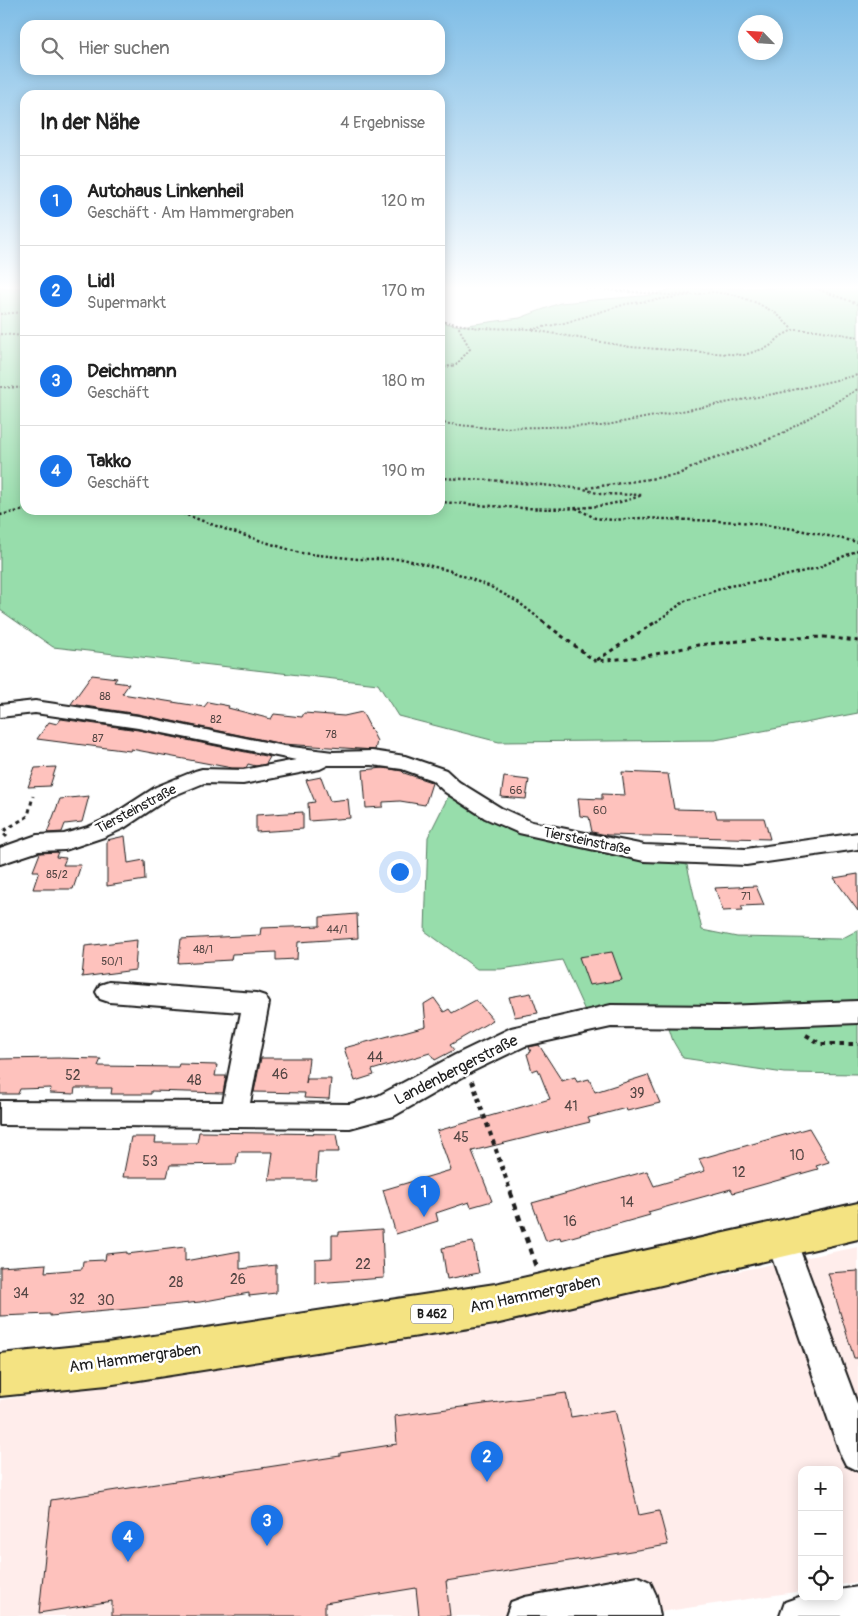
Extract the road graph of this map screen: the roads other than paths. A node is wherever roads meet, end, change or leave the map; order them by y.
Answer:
1 (0, 711) edge
2 (333, 759) junction
3 (858, 841) edge
4 (0, 856) edge
5 (109, 992) dead end
6 (858, 1012) edge
7 (0, 1113) edge
8 (234, 1115) junction
9 (858, 1221) edge
10 (781, 1240) junction
11 (0, 1375) edge
12 (858, 1453) edge
13 (858, 1606) edge
14 (525, 1616) edge
15 (641, 1616) edge
16 (799, 1616) edge

1 - 2 street, Tiersteinstraße
2 - 3 street, Tiersteinstraße
2 - 4 street, Tiersteinstraße
5 - 8 street
6 - 8 street, Landenbergerstraße
7 - 8 street, Landenbergerstraße
9 - 10 main road, Am Hammergraben / B 462
10 - 11 main road, Am Hammergraben / B 462
10 - 12 street
13 - 16 street
14 - 15 street

